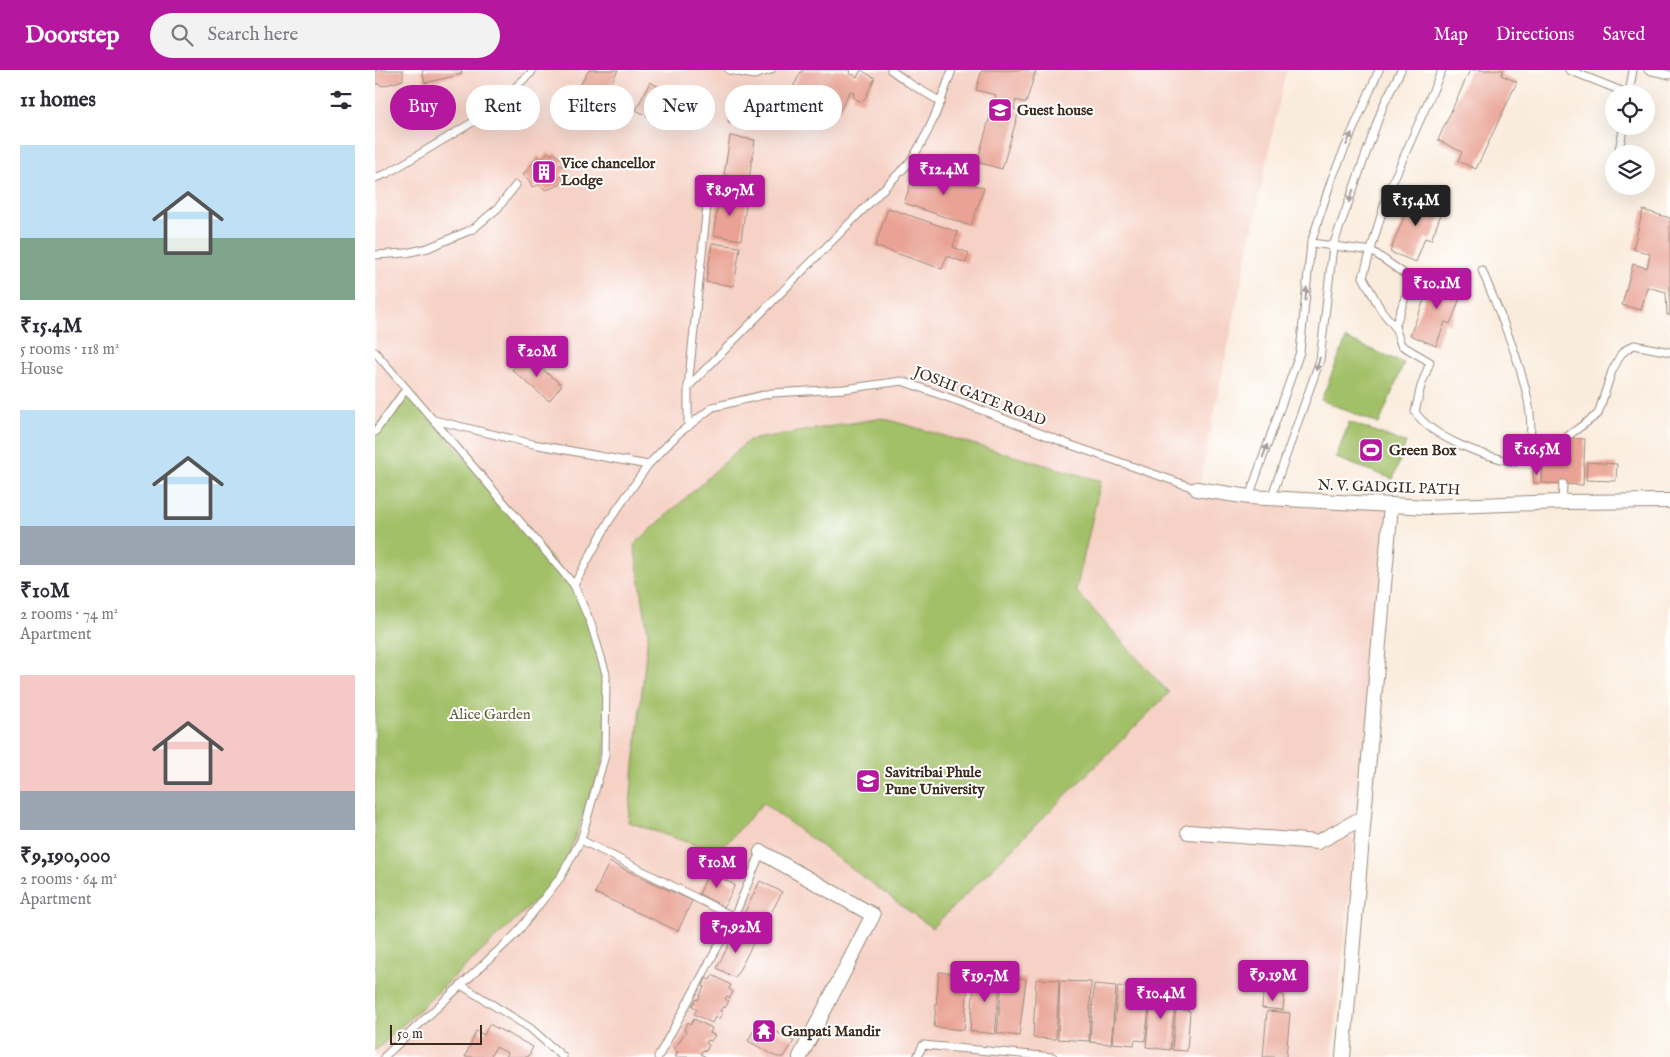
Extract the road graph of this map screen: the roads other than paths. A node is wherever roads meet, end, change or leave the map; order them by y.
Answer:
1 (729, 70) edge
2 (771, 70) edge
3 (891, 70) edge
4 (951, 70) edge
5 (1379, 70) edge
6 (1401, 70) edge
7 (1442, 70) edge
8 (1569, 70) edge
9 (1633, 70) edge
10 (1648, 70) edge
11 (531, 72) edge
12 (1670, 75) edge
13 (1606, 85) edge
14 (1630, 85) edge
15 (941, 102) junction
16 (375, 178) edge
17 (516, 185) dead end
18 (709, 186) dead end
19 (1311, 243) junction
20 (1333, 246) junction
21 (1372, 251) junction
22 (375, 255) edge
23 (1482, 270) dead end
24 (1395, 327) junction
25 (375, 352) edge
26 (1670, 352) edge
27 (688, 387) junction
28 (407, 388) junction
29 (434, 420) junction
30 (687, 427) junction
31 (375, 432) edge
32 (1565, 438) dead end
33 (648, 465) junction
34 (1563, 484) dead end
35 (1197, 489) joint
36 (1249, 497) junction
37 (1271, 498) junction
38 (1670, 501) edge
39 (1562, 502) junction
40 (1391, 504) junction
41 (574, 585) junction
42 (1364, 817) junction
43 (1188, 832) dead end
44 (581, 840) junction
45 (761, 852) joint
46 (734, 917) junction
47 (461, 986) junction
48 (389, 1056) edge
49 (563, 1057) edge
50 (658, 1057) edge
51 (800, 1057) edge
52 (917, 1057) edge
53 (1053, 1057) edge
54 (1343, 1057) edge

1 - 2 lane
3 - 15 lane
4 - 15 lane
19 -> 5 lane
6 -> 20 lane
7 - 21 lane
8 - 13 lane
9 - 14 lane
10 - 12 lane
11 - 16 lane
15 - 27 lane
17 - 22 lane
18 - 27 lane
19 - 20 lane
36 -> 19 lane
20 - 21 lane
20 -> 37 lane
21 - 24 lane
21 - 24 lane
23 - 24 lane
25 - 28 lane
26 - 32 lane
27 - 30 lane
28 - 29 lane
28 - 31 lane
29 - 33 lane
29 - 41 lane
30 - 33 lane, JOSHI GATE ROAD
30 - 35 lane, JOSHI GATE ROAD
33 - 41 lane, JOSHI GATE ROAD
34 - 39 lane
35 - 36 street, N. V. GADGIL PATH
36 - 37 street, N. V. GADGIL PATH
37 - 40 street, N. V. GADGIL PATH
38 - 39 street, N. V. GADGIL PATH
39 - 40 street, N. V. GADGIL PATH
40 - 42 street
41 - 44 lane
42 - 43 street
42 - 54 street
44 - 46 lane
44 - 47 lane
45 - 46 lane
45 - 51 street
46 - 50 lane
47 - 48 lane
47 - 49 lane
52 - 53 lane

